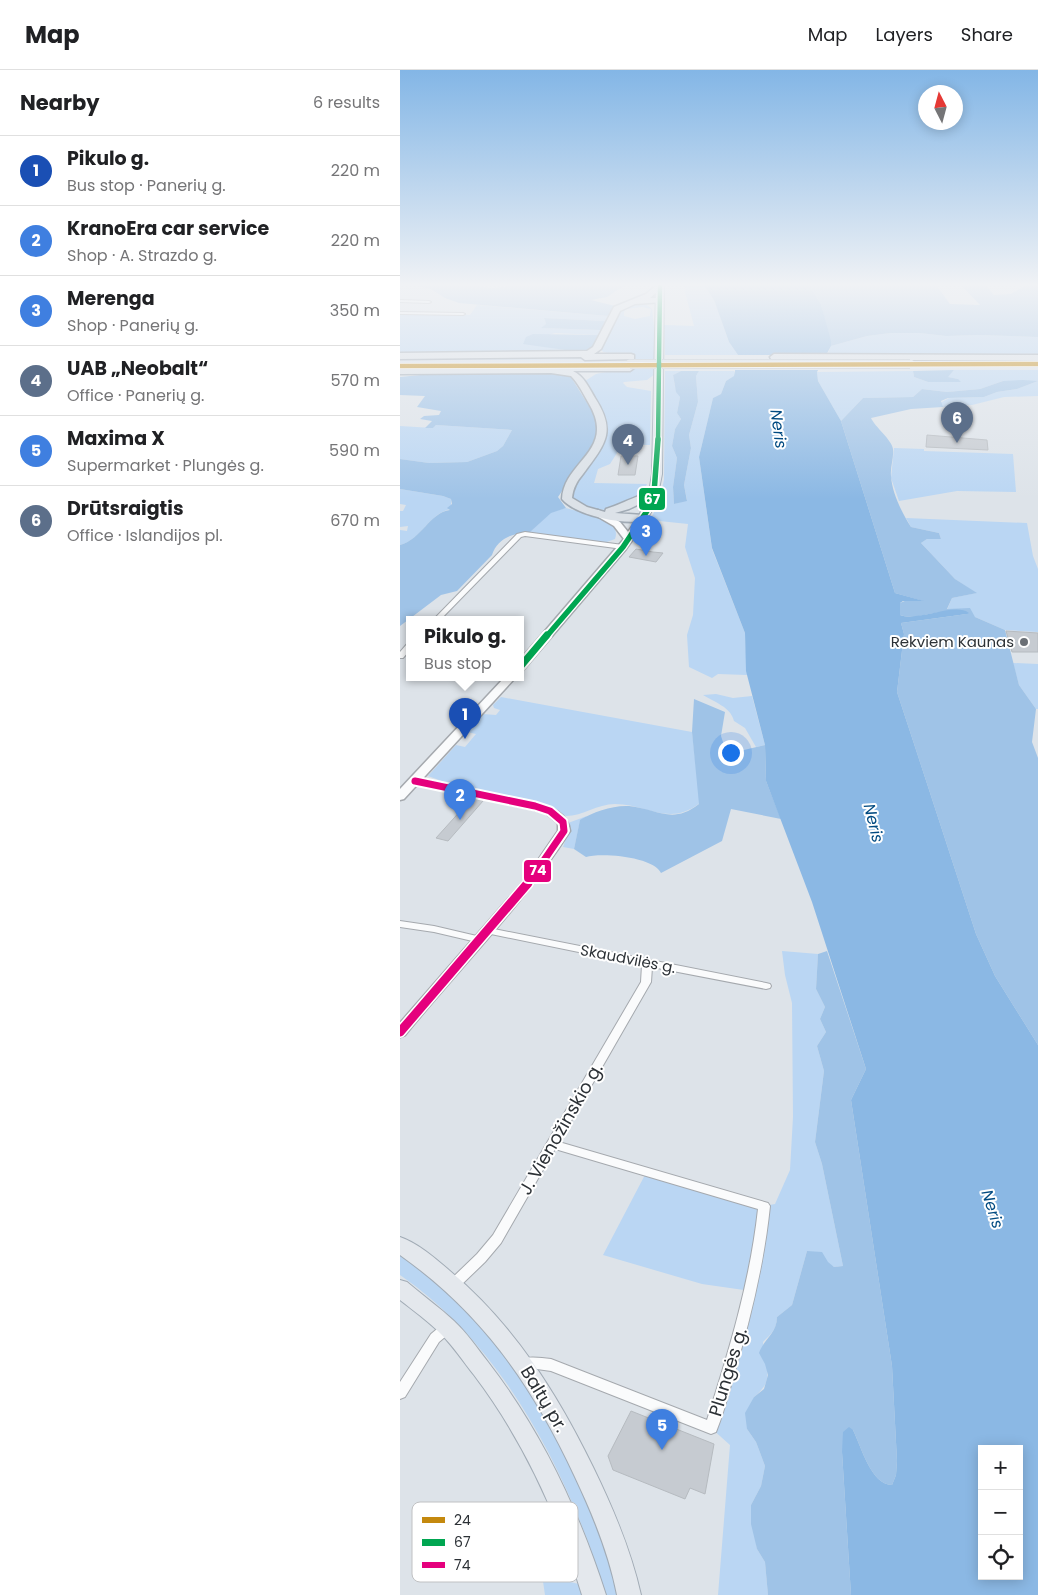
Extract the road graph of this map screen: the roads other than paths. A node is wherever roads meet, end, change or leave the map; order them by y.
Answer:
1 (555, 356) edge
2 (609, 356) edge
3 (660, 356) edge
4 (1037, 361) edge
5 (400, 364) edge
6 (620, 364) junction
7 (580, 378) junction
8 (654, 493) junction
9 (598, 513) junction
10 (643, 518) junction
11 (626, 543) junction
12 (440, 616) edge
13 (524, 661) edge
14 (507, 681) edge
15 (415, 781) junction
16 (400, 796) edge
17 (400, 924) edge
18 (485, 935) junction
19 (647, 962) junction
20 (766, 986) dead end
21 (400, 1032) edge
22 (552, 1144) junction
23 (400, 1245) edge
24 (454, 1284) junction
25 (400, 1288) edge
26 (447, 1328) junction
27 (523, 1364) junction
28 (400, 1392) edge
29 (559, 1502) edge
30 (578, 1550) edge
31 (594, 1595) edge
32 (629, 1595) edge

1 - 5 highway
2 - 6 highway
3 - 8 main road
4 - 6 highway, bridge
5 - 6 highway
5 - 6 highway
5 - 6 highway
5 - 7 highway
6 - 7 highway
7 - 9 highway
8 - 9 highway
8 - 10 main road
9 - 10 highway
9 - 11 main road
10 - 11 main road
11 - 12 street
11 - 13 main road
14 - 15 main road
15 - 16 main road
15 - 18 street
17 - 18 street, Skaudvilės g.
18 - 19 street, Skaudvilės g.
18 - 21 street
19 - 20 street, Skaudvilės g.
19 - 22 street, J. Vienožinskio g.
22 - 24 street, J. Vienožinskio g.
22 - 27 street, Plungės g.
23 - 24 main road, Baltų pr.
24 - 27 main road, Baltų pr.
25 - 26 main road
26 - 28 street
26 - 29 main road
27 - 32 main road, Baltų pr.
30 - 31 main road

